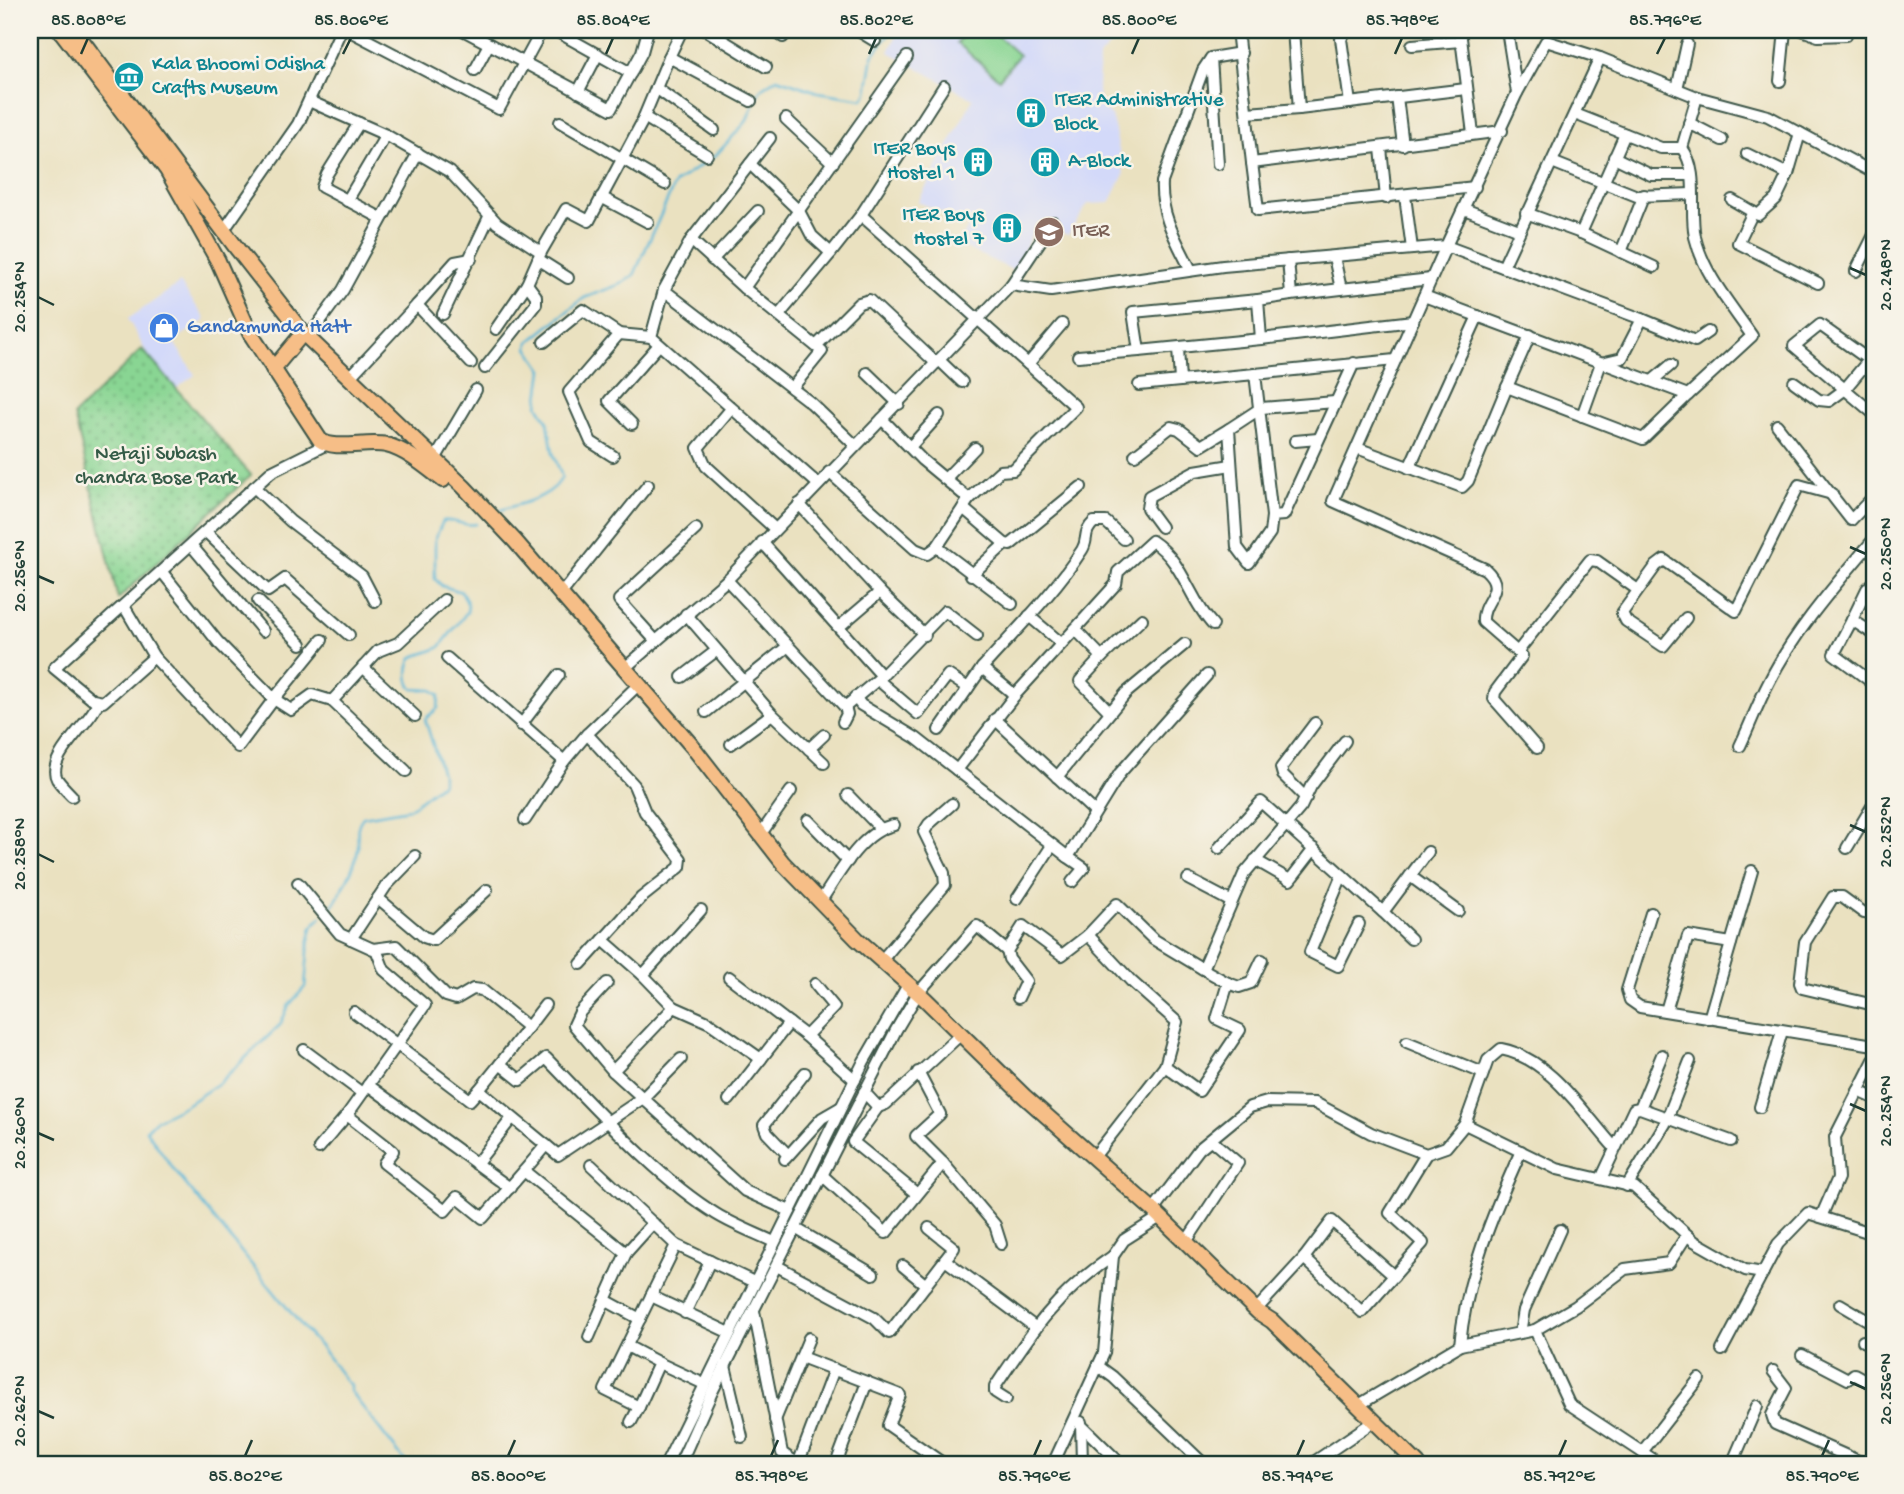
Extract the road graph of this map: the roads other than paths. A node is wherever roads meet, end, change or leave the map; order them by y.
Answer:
1 (35, 30) edge
2 (60, 30) edge
3 (74, 30) edge
4 (341, 30) edge
5 (348, 30) edge
6 (463, 30) edge
7 (542, 30) edge
8 (554, 30) edge
9 (648, 30) edge
10 (681, 30) edge
11 (706, 30) edge
12 (773, 30) edge
13 (857, 30) edge
14 (1237, 30) edge
15 (1293, 30) edge
16 (1346, 30) edge
17 (1507, 30) edge
18 (1785, 30) edge
19 (1802, 30) edge
20 (1845, 32) edge
21 (30, 33) edge
22 (475, 33) edge
23 (1460, 35) edge
24 (1549, 35) edge
25 (871, 36) edge
26 (783, 37) dead end
27 (489, 44) junction
28 (1687, 44) dead end
29 (1412, 46) dead end
30 (1241, 53) junction
31 (598, 54) junction
32 (669, 57) junction
33 (907, 57) dead end
34 (1211, 58) junction
35 (1600, 58) junction
36 (523, 63) junction
37 (766, 67) dead end
38 (475, 70) dead end
39 (631, 73) junction
40 (1780, 81) dead end
41 (944, 86) dead end
42 (656, 88) junction
43 (1466, 89) junction
44 (1677, 89) junction
45 (578, 92) junction
46 (1517, 93) junction
47 (1397, 97) junction
48 (1697, 97) junction
49 (309, 101) junction
50 (751, 101) dead end
51 (1350, 103) junction
52 (1299, 109) junction
53 (1247, 113) junction
54 (1575, 114) junction
55 (644, 117) junction
56 (786, 119) dead end
57 (560, 122) dead end
58 (359, 123) junction
59 (1689, 123) junction
60 (714, 131) dead end
61 (1502, 131) junction
62 (1800, 133) junction
63 (1473, 134) junction
64 (1625, 134) junction
65 (386, 135) junction
66 (770, 138) dead end
67 (1722, 140) dead end
68 (1403, 145) junction
69 (1381, 148) junction
70 (1682, 148) junction
71 (418, 153) junction
72 (1747, 154) dead end
73 (707, 155) dead end
74 (1614, 157) junction
75 (621, 158) junction
76 (1552, 162) junction
77 (833, 163) junction
78 (1252, 163) junction
79 (750, 164) junction
80 (1218, 164) dead end
81 (1874, 173) edge
82 (1788, 174) junction
83 (1691, 175) junction
84 (665, 184) dead end
85 (1602, 184) junction
86 (1475, 187) junction
87 (1692, 194) junction
88 (1644, 195) junction
89 (1405, 196) junction
90 (601, 197) junction
91 (1385, 198) junction
92 (1732, 200) dead end
93 (347, 201) junction
94 (1464, 209) junction
95 (758, 211) dead end
96 (799, 211) junction
97 (1754, 212) junction
98 (1526, 213) junction
99 (490, 215) junction
100 (861, 215) junction
101 (382, 218) junction
102 (648, 222) dead end
103 (1053, 222) dead end
104 (224, 230) junction
105 (1519, 230) junction
106 (1581, 233) junction
107 (1874, 235) edge
108 (691, 240) junction
109 (1446, 246) junction
110 (1412, 249) junction
111 (1621, 252) junction
112 (831, 253) junction
113 (540, 256) junction
114 (1335, 257) junction
115 (471, 259) junction
116 (712, 260) junction
117 (1288, 260) junction
118 (1503, 267) junction
119 (1654, 267) dead end
120 (1191, 270) junction
121 (1856, 271) dead end
122 (568, 278) dead end
123 (1432, 279) junction
124 (1818, 282) dead end
125 (527, 284) junction
126 (1012, 285) junction
127 (744, 288) junction
128 (1340, 289) junction
129 (664, 290) junction
130 (1292, 295) junction
131 (1424, 296) junction
132 (1258, 300) junction
133 (417, 305) junction
134 (443, 314) dead end
135 (779, 315) junction
136 (1478, 316) junction
137 (1642, 318) junction
138 (978, 319) junction
139 (1413, 321) junction
140 (1062, 324) dead end
141 (496, 329) dead end
142 (1708, 332) dead end
143 (618, 334) junction
144 (305, 335) junction
145 (1530, 335) junction
146 (1261, 339) junction
147 (544, 342) dead end
148 (654, 342) junction
149 (816, 346) junction
150 (1178, 348) junction
151 (1139, 351) junction
152 (1089, 355) dead end
153 (1872, 357) edge
154 (1395, 360) junction
155 (937, 362) junction
156 (1601, 362) junction
157 (471, 363) dead end
158 (1353, 363) junction
159 (1028, 364) junction
160 (1671, 365) dead end
161 (485, 368) dead end
162 (273, 369) junction
163 (867, 373) dead end
164 (1255, 374) junction
165 (350, 377) junction
166 (1180, 381) junction
167 (1652, 381) junction
168 (962, 382) dead end
169 (1794, 382) dead end
170 (1139, 386) dead end
171 (1507, 387) junction
172 (792, 388) junction
173 (476, 390) dead end
174 (1844, 390) junction
175 (1688, 395) junction
176 (1335, 401) junction
177 (899, 404) junction
178 (1261, 408) junction
179 (731, 409) junction
180 (1874, 414) edge
181 (939, 415) dead end
182 (1582, 416) junction
183 (882, 419) junction
184 (632, 424) dead end
185 (1777, 425) dead end
186 (1228, 429) junction
187 (1318, 439) junction
188 (1295, 441) dead end
189 (327, 444) junction
190 (855, 445) junction
191 (910, 447) junction
192 (975, 448) dead end
193 (1357, 448) junction
194 (1135, 455) dead end
195 (612, 456) dead end
196 (434, 461) junction
197 (1231, 466) junction
198 (1409, 468) junction
199 (829, 472) junction
200 (945, 479) junction
201 (818, 484) junction
202 (648, 485) dead end
203 (254, 487) junction
204 (1081, 487) dead end
205 (1832, 494) junction
206 (1874, 498) edge
207 (799, 504) junction
208 (966, 504) junction
209 (1272, 516) junction
210 (1161, 527) dead end
211 (775, 528) junction
212 (696, 529) dead end
213 (206, 532) junction
214 (1124, 539) dead end
215 (1874, 539) edge
216 (762, 542) junction
217 (1005, 544) junction
218 (191, 545) junction
219 (937, 547) junction
220 (162, 572) junction
221 (971, 575) junction
222 (727, 580) junction
223 (1874, 582) edge
224 (1637, 590) junction
225 (268, 591) junction
226 (880, 592) junction
227 (561, 594) junction
228 (444, 600) dead end
229 (258, 601) junction
230 (375, 601) dead end
231 (1012, 604) dead end
232 (124, 606) junction
233 (247, 613) junction
234 (686, 614) junction
235 (1029, 616) junction
236 (1142, 618) dead end
237 (1686, 618) dead end
238 (1852, 620) junction
239 (1213, 625) dead end
240 (839, 627) junction
241 (1075, 629) junction
242 (263, 631) dead end
243 (1874, 634) edge
244 (349, 635) dead end
245 (925, 635) junction
246 (977, 636) dead end
247 (322, 640) dead end
248 (655, 640) junction
249 (1062, 643) junction
250 (1185, 644) dead end
251 (301, 645) dead end
252 (787, 647) junction
253 (1519, 650) junction
254 (716, 651) junction
255 (155, 657) junction
256 (1102, 657) junction
257 (447, 658) dead end
258 (363, 667) junction
259 (626, 667) junction
260 (982, 668) junction
261 (559, 675) dead end
262 (1207, 675) dead end
263 (682, 677) dead end
264 (880, 678) junction
265 (743, 681) junction
266 (1874, 684) edge
267 (968, 688) junction
268 (634, 689) junction
269 (1015, 695) junction
270 (855, 697) junction
271 (274, 699) junction
272 (332, 701) junction
273 (98, 702) junction
274 (845, 707) junction
275 (706, 712) dead end
276 (1110, 712) junction
277 (772, 714) junction
278 (415, 716) dead end
279 (995, 719) junction
280 (843, 722) dead end
281 (1315, 723) dead end
282 (521, 725) junction
283 (939, 730) dead end
284 (587, 734) junction
285 (824, 735) dead end
286 (1345, 741) dead end
287 (731, 744) dead end
288 (1740, 746) dead end
289 (1537, 748) dead end
290 (809, 749) junction
291 (564, 761) junction
292 (824, 763) dead end
293 (957, 769) junction
294 (407, 771) dead end
295 (1057, 777) junction
296 (791, 791) dead end
297 (848, 795) dead end
298 (72, 796) dead end
299 (1306, 798) junction
300 (1874, 803) edge
301 (952, 804) dead end
302 (1095, 812) junction
303 (526, 820) dead end
304 (808, 820) dead end
305 (894, 825) dead end
306 (1287, 825) junction
307 (880, 828) junction
308 (760, 835) junction
309 (1051, 847) junction
310 (1219, 848) dead end
311 (1847, 848) dead end
312 (1314, 849) junction
313 (1428, 852) dead end
314 (415, 856) dead end
315 (1068, 857) junction
316 (1255, 860) junction
317 (848, 861) junction
318 (1752, 871) dead end
319 (1342, 875) junction
320 (1410, 876) junction
321 (1188, 879) dead end
322 (1072, 882) dead end
323 (298, 883) dead end
324 (487, 890) dead end
325 (377, 898) junction
326 (1017, 899) dead end
327 (1230, 901) junction
328 (820, 902) junction
329 (701, 910) dead end
330 (1458, 911) dead end
331 (1383, 912) junction
332 (1651, 913) dead end
333 (1864, 913) dead end
334 (1359, 924) dead end
335 (1088, 935) junction
336 (351, 939) junction
337 (1411, 939) dead end
338 (603, 940) junction
339 (1731, 943) junction
340 (376, 948) junction
341 (1007, 951) junction
342 (1262, 960) dead end
343 (881, 961) junction
344 (581, 964) dead end
345 (1203, 969) junction
346 (643, 975) junction
347 (729, 977) dead end
348 (1228, 983) junction
349 (607, 984) dead end
350 (815, 984) dead end
351 (912, 991) junction
352 (1018, 998) dead end
353 (545, 1005) dead end
354 (1874, 1005) edge
355 (674, 1007) junction
356 (1666, 1011) junction
357 (354, 1012) dead end
358 (1709, 1019) junction
359 (789, 1023) junction
360 (528, 1027) junction
361 (1782, 1031) junction
362 (961, 1034) junction
363 (806, 1036) junction
364 (1407, 1042) dead end
365 (397, 1045) junction
366 (1874, 1045) edge
367 (304, 1050) dead end
368 (1661, 1055) dead end
369 (681, 1059) dead end
370 (761, 1059) junction
371 (1874, 1060) edge
372 (1690, 1061) dead end
373 (500, 1064) junction
374 (1165, 1066) junction
375 (613, 1071) junction
376 (918, 1072) junction
377 (805, 1073) dead end
378 (1483, 1073) junction
379 (855, 1080) junction
380 (365, 1089) junction
381 (479, 1090) junction
382 (1858, 1091) junction
383 (864, 1092) junction
384 (643, 1098) junction
385 (1874, 1098) edge
386 (729, 1100) dead end
387 (841, 1107) junction
388 (878, 1107) junction
389 (1760, 1107) dead end
390 (1640, 1108) junction
391 (347, 1115) junction
392 (1667, 1117) junction
393 (512, 1118) junction
394 (608, 1121) junction
395 (1465, 1124) junction
396 (1211, 1140) junction
397 (1731, 1141) dead end
398 (546, 1145) junction
399 (319, 1148) dead end
400 (1615, 1148) junction
401 (1521, 1151) junction
402 (1426, 1154) junction
403 (1094, 1157) junction
404 (943, 1163) junction
405 (477, 1164) junction
406 (591, 1165) dead end
407 (524, 1171) junction
408 (822, 1175) junction
409 (1601, 1179) junction
410 (1628, 1186) junction
411 (510, 1188) junction
412 (917, 1195) junction
413 (790, 1212) junction
414 (1156, 1214) junction
415 (1821, 1217) junction
416 (653, 1223) junction
417 (795, 1228) junction
418 (929, 1228) dead end
419 (1560, 1230) dead end
420 (1874, 1234) edge
421 (1687, 1236) junction
422 (775, 1242) junction
423 (1186, 1242) junction
424 (1001, 1244) dead end
425 (676, 1245) junction
426 (626, 1253) junction
427 (1113, 1256) junction
428 (1304, 1258) junction
429 (945, 1260) junction
430 (710, 1261) junction
431 (777, 1266) junction
432 (902, 1266) dead end
433 (1763, 1273) junction
434 (873, 1274) dead end
435 (1394, 1276) junction
436 (754, 1282) junction
437 (926, 1285) junction
438 (651, 1296) junction
439 (605, 1300) junction
440 (1840, 1304) dead end
441 (754, 1311) junction
442 (1257, 1311) junction
443 (685, 1312) junction
444 (640, 1319) junction
445 (1874, 1324) edge
446 (1035, 1327) junction
447 (1535, 1330) junction
448 (730, 1333) junction
449 (1520, 1333) junction
450 (589, 1337) dead end
451 (809, 1338) dead end
452 (1863, 1341) dead end
453 (1460, 1345) junction
454 (627, 1346) junction
455 (1874, 1347) edge
456 (1722, 1350) dead end
457 (1802, 1355) dead end
458 (801, 1357) junction
459 (659, 1363) junction
460 (725, 1366) junction
461 (1098, 1366) junction
462 (834, 1370) junction
463 (1773, 1371) dead end
464 (1699, 1379) dead end
465 (867, 1382) junction
466 (704, 1384) junction
467 (1874, 1385) edge
468 (1006, 1399) dead end
469 (1357, 1406) junction
470 (1757, 1406) dead end
471 (639, 1407) junction
472 (1079, 1413) junction
473 (775, 1420) junction
474 (631, 1422) dead end
475 (1081, 1425) junction
476 (1367, 1426) junction
477 (741, 1437) dead end
478 (1642, 1452) junction
479 (1403, 1457) edge
480 (1201, 1463) edge
481 (667, 1464) edge
482 (680, 1464) edge
483 (798, 1464) edge
484 (836, 1464) edge
485 (944, 1464) edge
486 (1053, 1464) edge
487 (1082, 1464) edge
488 (1121, 1464) edge
489 (1311, 1464) edge
490 (1419, 1464) edge
491 (1660, 1464) edge
492 (1732, 1464) edge
493 (1865, 1464) edge

1 - 21 street
2 - 162 main road
3 - 104 main road
4 - 49 street
5 - 36 street
6 - 22 street
7 - 36 street
8 - 31 street
9 - 39 street
10 - 32 street
11 - 37 street
12 - 26 street
13 - 25 street
14 - 30 street
15 - 52 street
16 - 51 street
17 - 46 street
18 - 40 street
19 - 20 street
22 - 27 street
23 - 29 street
23 - 43 street
24 - 35 street
24 - 46 street
27 - 36 street
27 - 38 street
28 - 44 street
30 - 34 street
30 - 53 street
31 - 39 street
31 - 45 street
32 - 42 street
32 - 50 street
33 - 77 street
34 - 80 street
34 - 120 street
35 - 44 street
35 - 54 street
36 - 45 street
39 - 45 street
41 - 100 street
42 - 55 street
42 - 60 street
43 - 47 street
43 - 63 street
44 - 48 street
46 - 61 street
47 - 51 street
47 - 68 street
48 - 59 street
48 - 62 street
49 - 58 street
49 - 104 street
51 - 52 street
52 - 53 street
53 - 78 street
54 - 64 street
54 - 76 street
55 - 73 street
55 - 75 street
56 - 77 street
57 - 75 street
58 - 65 street
58 - 93 street
59 - 67 street
59 - 70 street
61 - 63 street
61 - 86 street
62 - 81 street
62 - 82 street
63 - 68 street
64 - 70 street
64 - 74 street
65 - 71 street
65 - 93 street
66 - 79 street
68 - 69 street
69 - 78 street
69 - 91 street
70 - 83 street
71 - 99 street
71 - 101 street
72 - 82 street
74 - 83 street
74 - 85 street
75 - 84 street
75 - 90 street
76 - 85 street
76 - 98 street
77 - 96 street
78 - 91 street
79 - 96 street
79 - 108 street
82 - 97 street
83 - 87 street
85 - 88 street
85 - 106 street
86 - 89 street
86 - 94 street
87 - 88 street
87 - 175 street
88 - 111 street
89 - 91 street
89 - 110 street
90 - 102 street
90 - 113 street
92 - 97 street
93 - 101 street
94 - 105 street
94 - 109 street
95 - 116 street
96 - 112 street
96 - 127 street
97 - 124 street
98 - 105 street
98 - 106 street
99 - 113 street
99 - 115 street
100 - 112 street
100 - 138 street
101 - 144 street
103 - 126 street
104 - 144 main road
105 - 118 street
106 - 111 street
107 - 121 street
108 - 116 street
108 - 129 street
109 - 110 street
109 - 118 street
109 - 123 street
110 - 114 street
111 - 119 street
112 - 135 street
113 - 122 street
113 - 125 street
114 - 117 street
114 - 128 street
115 - 133 street
115 - 134 street
116 - 127 street
117 - 120 street
117 - 130 street
118 - 137 street
120 - 126 street
123 - 128 street
123 - 131 street
125 - 141 street
125 - 161 street
126 - 138 street
127 - 135 street
128 - 130 street
129 - 148 street
129 - 172 street
130 - 132 street
131 - 136 street
131 - 139 street
132 - 146 street
132 - 151 street
133 - 157 street
133 - 165 street
135 - 149 street
136 - 145 street
136 - 198 street
137 - 142 street
137 - 156 street
138 - 155 street
138 - 159 street
139 - 146 street
139 - 154 street
140 - 159 street
143 - 147 street
143 - 148 street
143 - 195 street
144 - 162 main road
144 - 165 main road
145 - 156 street
145 - 171 street
146 - 150 street
148 - 179 street
148 - 184 street
149 - 155 street
149 - 172 street
150 - 151 street
150 - 166 street
151 - 152 street
153 - 174 street
153 - 174 street
154 - 158 street
154 - 193 street
155 - 168 street
155 - 177 street
156 - 167 street
156 - 182 street
158 - 164 street
158 - 176 street
159 - 208 street
160 - 167 street
162 - 189 main road
163 - 177 street
164 - 166 street
164 - 178 street
165 - 196 main road
166 - 170 street
167 - 175 street
169 - 174 street
171 - 182 street
171 - 198 street
172 - 190 street
173 - 196 street
174 - 180 street
175 - 182 street
176 - 178 street
176 - 187 street
177 - 183 street
178 - 186 street
178 - 209 street
179 - 201 street
179 - 211 street
181 - 191 street
183 - 190 street
183 - 191 street
185 - 205 street
186 - 194 street
186 - 197 street
187 - 188 street
187 - 209 street
189 - 203 street
189 - 268 main road
190 - 199 street
191 - 200 street
192 - 200 street
193 - 198 street
193 - 253 street
196 - 227 main road
197 - 209 street
197 - 210 street
199 - 201 street
199 - 219 street
200 - 208 street
201 - 207 street
202 - 227 street
203 - 213 street
203 - 230 street
204 - 217 street
205 - 206 street
205 - 224 street
207 - 211 street
207 - 226 street
208 - 217 street
208 - 219 street
211 - 216 street
212 - 248 street
213 - 218 street
213 - 225 street
214 - 235 street
215 - 288 street
216 - 222 street
216 - 240 street
217 - 221 street
218 - 220 street
218 - 233 street
219 - 221 street
220 - 232 street
220 - 271 street
221 - 231 street
222 - 234 street
222 - 252 street
223 - 238 street
224 - 237 street
224 - 253 street
225 - 229 street
225 - 244 street
226 - 240 street
226 - 245 street
227 - 259 main road
228 - 258 street
229 - 233 street
229 - 251 street
232 - 255 street
232 - 273 street
233 - 242 street
234 - 248 street
234 - 254 street
235 - 249 street
235 - 260 street
236 - 256 street
238 - 243 street
238 - 266 street
239 - 241 street
240 - 264 street
241 - 249 street
241 - 256 street
245 - 246 street
245 - 264 street
247 - 271 street
248 - 259 street
249 - 269 street
250 - 276 street
252 - 265 street
252 - 274 street
253 - 289 street
254 - 263 street
254 - 265 street
255 - 271 street
255 - 273 street
256 - 276 street
257 - 282 street
258 - 272 street
258 - 278 street
259 - 308 main road
260 - 267 street
260 - 269 street
261 - 282 street
262 - 302 street
264 - 267 street
264 - 270 street
265 - 275 street
265 - 277 street
267 - 283 street
268 - 284 street
268 - 351 main road
269 - 279 street
270 - 274 street
270 - 293 street
271 - 272 street
272 - 294 street
273 - 298 street
274 - 280 street
276 - 295 street
277 - 287 street
277 - 290 street
279 - 293 street
279 - 295 street
281 - 299 street
282 - 291 street
284 - 291 street
284 - 338 street
285 - 290 street
286 - 299 street
290 - 292 street
291 - 303 street
293 - 309 street
295 - 302 street
296 - 308 street
297 - 307 street
299 - 306 street
300 - 311 street
301 - 343 street
302 - 315 street
304 - 317 street
305 - 307 street
306 - 310 street
306 - 312 street
306 - 316 street
307 - 317 street
308 - 328 main road
309 - 315 street
309 - 326 street
312 - 316 street
312 - 319 street
313 - 320 street
314 - 325 street
315 - 322 street
316 - 327 street
317 - 328 street
318 - 339 street
319 - 331 street
319 - 334 street
320 - 330 street
320 - 331 street
321 - 327 street
323 - 336 street
324 - 325 street
325 - 336 street
327 - 345 street
328 - 343 main road
329 - 346 street
331 - 337 street
332 - 356 street
333 - 354 street
335 - 341 street
335 - 345 street
335 - 374 street
336 - 340 street
338 - 344 street
338 - 346 street
339 - 356 street
339 - 358 street
340 - 360 street
340 - 365 street
341 - 351 street
341 - 352 street
342 - 348 street
343 - 351 main road
345 - 348 street
346 - 355 street
347 - 359 street
348 - 374 street
349 - 375 street
350 - 363 street
351 - 362 main road
351 - 379 street
351 - 383 street
353 - 360 street
355 - 370 street
355 - 375 street
356 - 358 street
357 - 365 street
358 - 361 street
359 - 363 street
359 - 370 street
360 - 373 street
361 - 366 street
361 - 389 street
362 - 376 street
362 - 403 main road
363 - 379 street
364 - 378 street
365 - 380 street
365 - 381 street
367 - 380 street
368 - 390 street
369 - 384 street
370 - 386 street
371 - 382 street
372 - 392 street
373 - 381 street
373 - 394 street
374 - 403 street
375 - 384 street
376 - 388 street
376 - 404 street
377 - 387 street
378 - 395 street
378 - 400 street
379 - 387 street
380 - 391 street
380 - 405 street
381 - 393 street
382 - 385 street
382 - 415 street
383 - 388 street
383 - 408 street
384 - 394 street
384 - 413 street
387 - 413 street
388 - 412 street
390 - 392 street
390 - 400 street
391 - 399 street
391 - 411 street
392 - 397 street
392 - 410 street
393 - 398 street
393 - 405 street
394 - 398 street
394 - 422 street
395 - 401 street
395 - 402 street
396 - 402 street
396 - 414 street
396 - 423 street
398 - 407 street
400 - 409 street
401 - 409 street
401 - 453 street
402 - 435 street
403 - 414 main road
404 - 412 street
404 - 424 street
405 - 411 street
406 - 416 street
407 - 411 street
407 - 426 street
408 - 412 street
408 - 417 street
409 - 410 street
410 - 421 street
413 - 422 street
414 - 423 main road
414 - 427 street
415 - 420 street
415 - 433 street
416 - 425 street
416 - 426 street
417 - 431 street
417 - 434 street
418 - 429 street
419 - 449 street
421 - 433 street
421 - 447 street
422 - 436 street
423 - 442 main road
425 - 430 street
425 - 438 street
426 - 439 street
427 - 446 street
427 - 461 street
428 - 435 street
428 - 435 street
428 - 442 street
429 - 437 street
429 - 446 street
430 - 436 street
430 - 443 street
431 - 437 street
431 - 441 street
432 - 437 street
433 - 456 street
436 - 448 street
438 - 443 street
438 - 444 street
439 - 444 street
439 - 450 street
440 - 445 street
441 - 460 street
441 - 473 street
442 - 469 main road
442 - 476 main road
443 - 448 street
444 - 454 street
446 - 468 street
447 - 449 street
447 - 478 street
448 - 466 street
449 - 453 street
451 - 458 street
452 - 455 street
453 - 469 street
454 - 459 street
454 - 471 street
457 - 467 street
458 - 462 street
458 - 473 street
459 - 466 street
459 - 471 street
460 - 477 street
460 - 482 street
461 - 472 street
461 - 480 street
462 - 465 street
462 - 483 street
463 - 493 street
464 - 478 street
465 - 484 street
465 - 485 street
466 - 481 street
469 - 479 main road
470 - 492 street
471 - 474 street
472 - 475 street
472 - 486 street
473 - 483 street
475 - 487 street
475 - 488 street
476 - 479 main road
476 - 489 street
478 - 491 street
479 - 490 main road

